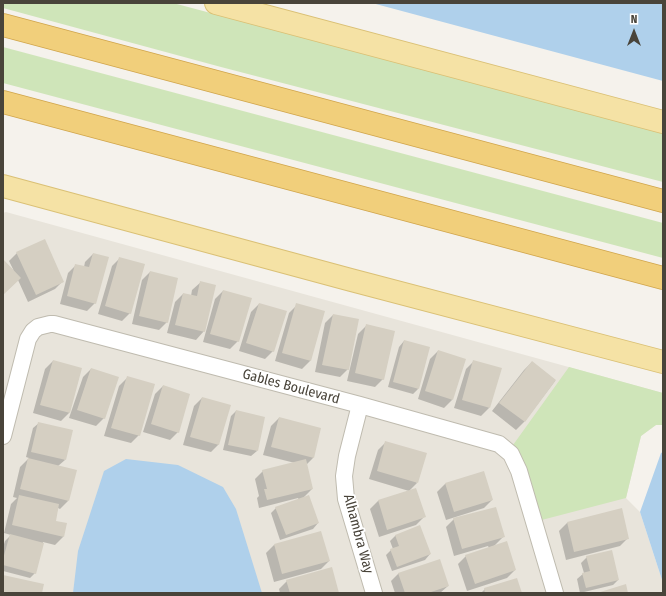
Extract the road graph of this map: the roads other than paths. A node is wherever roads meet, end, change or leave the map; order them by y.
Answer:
1 (216, 3) edge
2 (3, 25) edge
3 (3, 102) edge
4 (663, 122) edge
5 (3, 186) edge
6 (663, 201) edge
7 (663, 278) edge
8 (663, 362) edge
9 (360, 405) junction
10 (3, 436) edge
11 (374, 593) edge
12 (555, 593) edge

1 - 4 main road
2 - 6 highway
3 - 7 highway
5 - 8 main road
9 - 10 street, Gables Boulevard
9 - 11 street, Alhambra Way
9 - 12 street, Gables Boulevard

